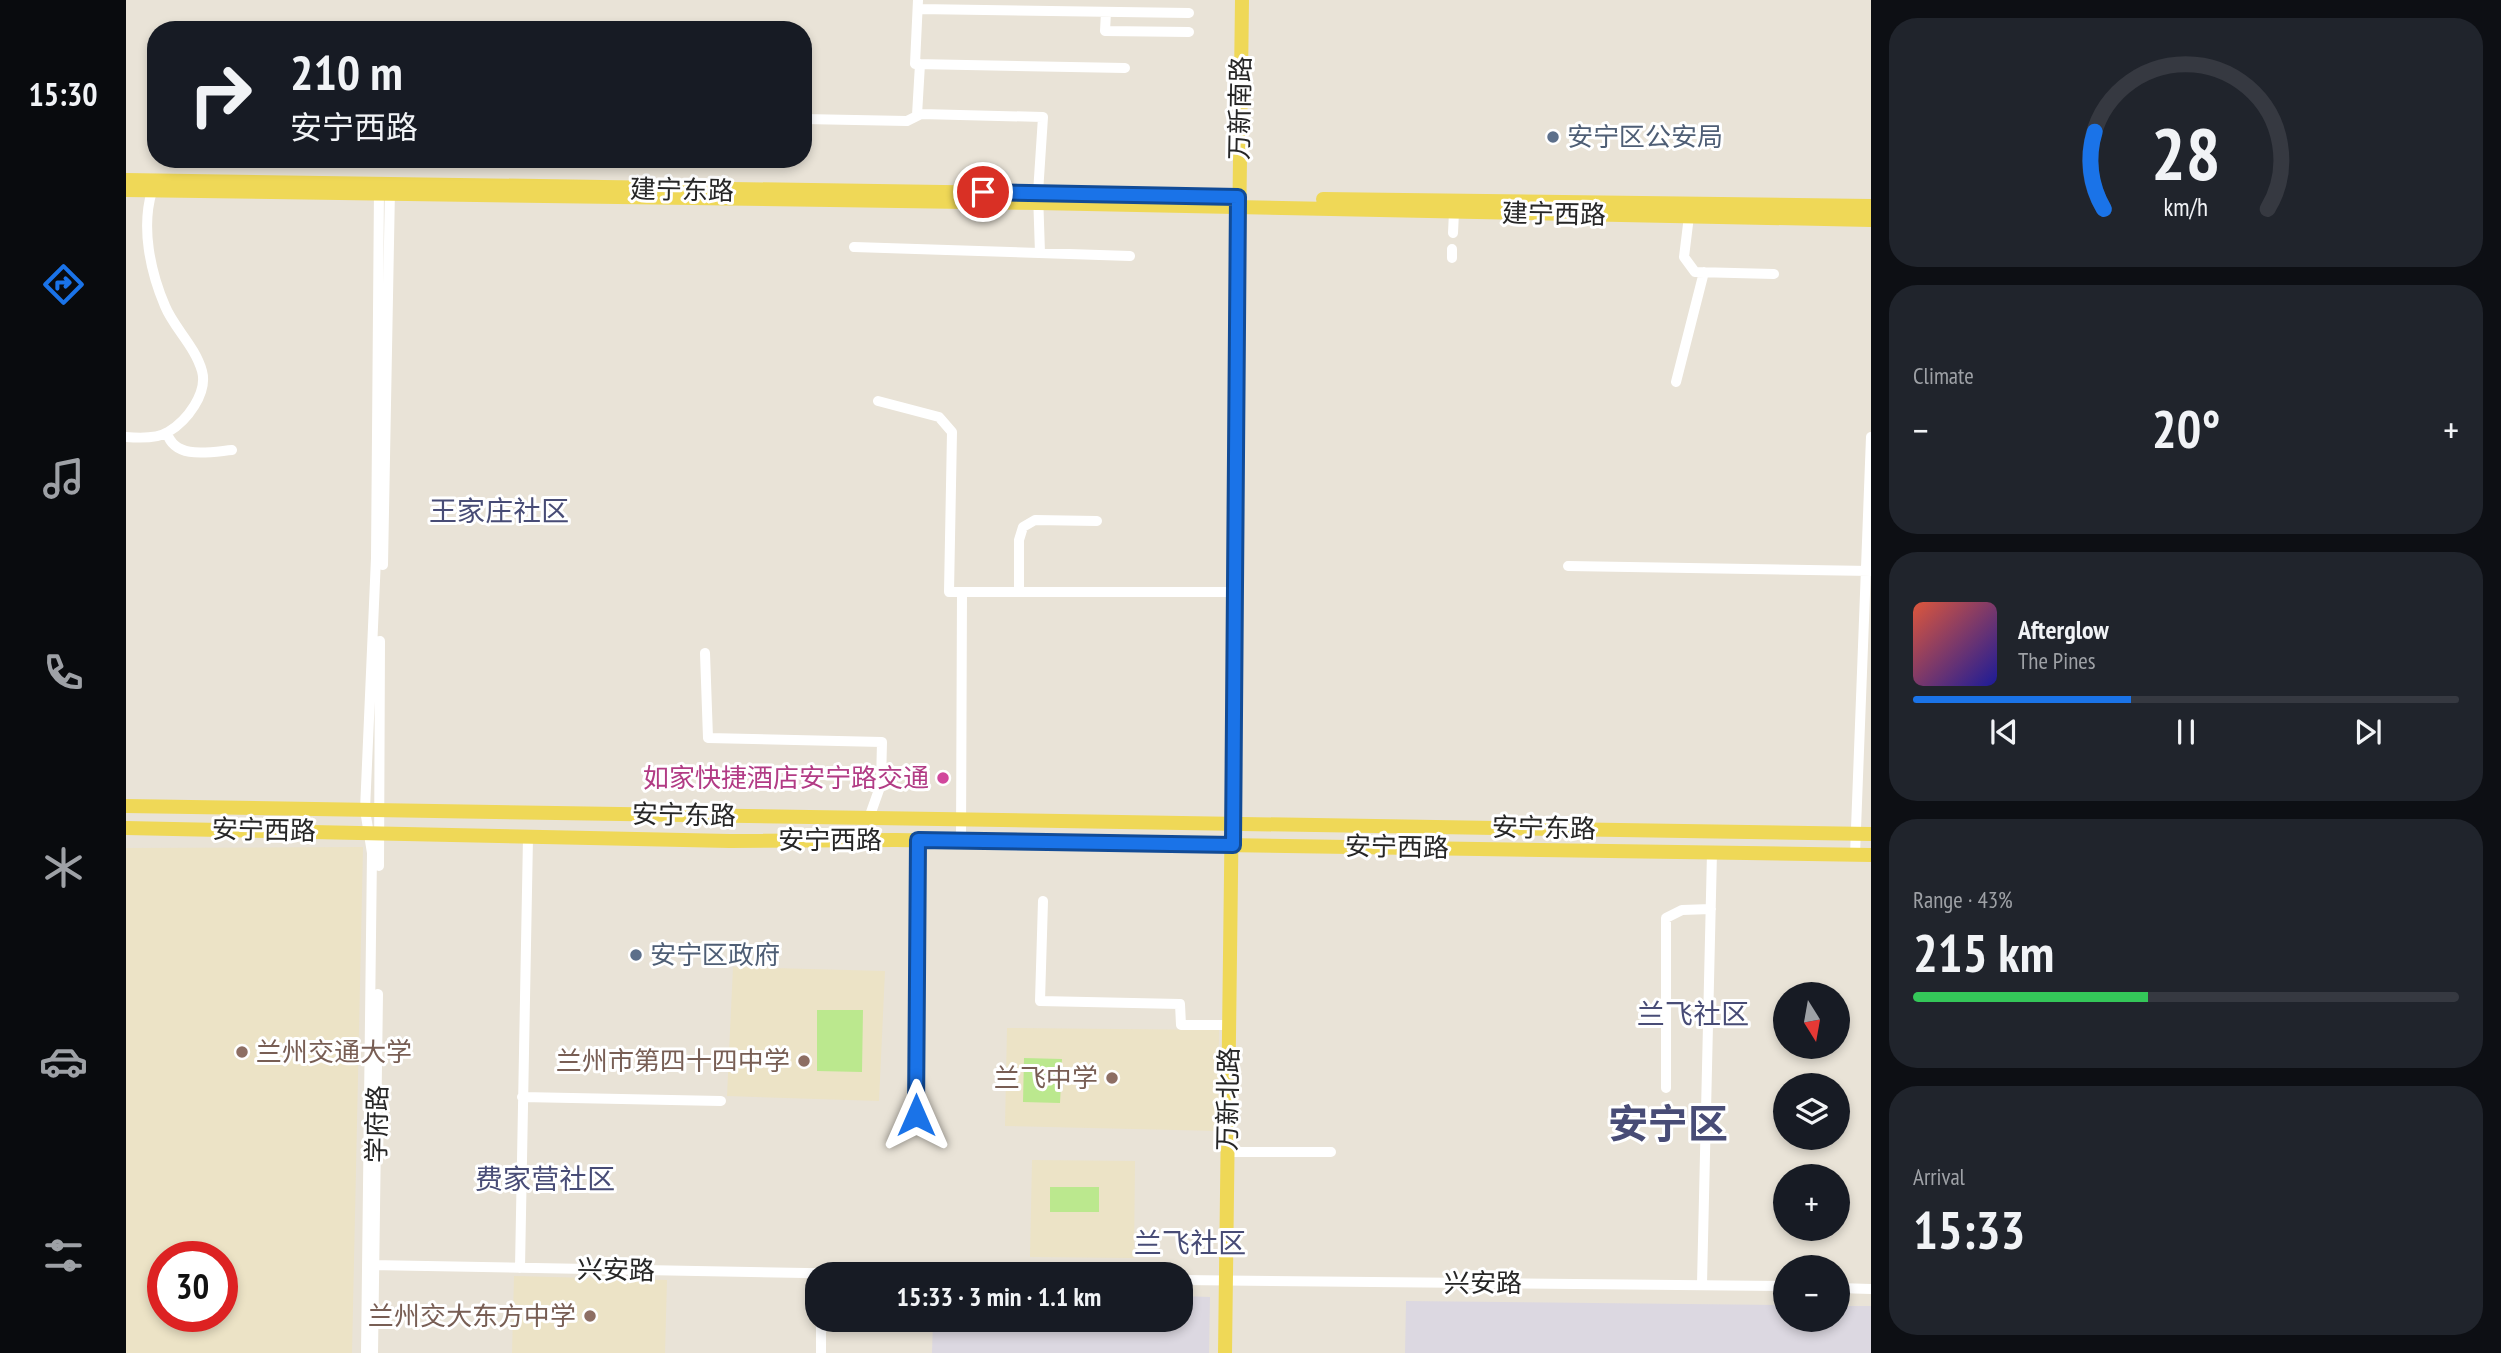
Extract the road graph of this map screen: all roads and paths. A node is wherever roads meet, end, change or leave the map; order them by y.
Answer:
1 (1242, 0) edge
2 (918, 4) edge
3 (1106, 12) junction
4 (1189, 13) dead end
5 (1189, 32) dead end
6 (920, 64) junction
7 (1125, 68) dead end
8 (917, 115) junction
9 (812, 119) edge
10 (126, 180) edge
11 (385, 188) junction
12 (126, 190) edge
13 (152, 191) junction
14 (1038, 198) junction
15 (1238, 202) junction
16 (1871, 206) edge
17 (1454, 212) junction
18 (1689, 216) junction
19 (1871, 220) edge
20 (1453, 233) dead end
21 (854, 247) dead end
22 (1040, 253) junction
23 (1130, 256) dead end
24 (1703, 272) junction
25 (1774, 274) dead end
26 (1676, 382) dead end
27 (878, 401) dead end
28 (167, 433) junction
29 (126, 437) edge
30 (1871, 437) edge
31 (232, 450) dead end
32 (1097, 521) dead end
33 (1568, 566) dead end
34 (1869, 571) edge
35 (962, 592) junction
36 (1019, 592) junction
37 (1234, 592) junction
38 (705, 653) dead end
39 (126, 806) edge
40 (325, 810) junction
41 (365, 810) junction
42 (381, 810) junction
43 (869, 818) junction
44 (961, 820) junction
45 (1233, 824) junction
46 (126, 828) edge
47 (325, 831) junction
48 (373, 832) junction
49 (1818, 833) junction
50 (1864, 834) edge
51 (528, 837) junction
52 (918, 840) junction
53 (961, 841) junction
54 (1233, 845) junction
55 (1712, 852) junction
56 (1817, 854) junction
57 (1855, 855) junction
58 (1871, 855) edge
59 (1043, 901) dead end
60 (1711, 909) junction
61 (1230, 1025) junction
62 (1666, 1088) dead end
63 (522, 1097) junction
64 (721, 1101) dead end
65 (916, 1115) dead end
66 (1228, 1152) junction
67 (1331, 1152) dead end
68 (372, 1265) junction
69 (520, 1268) junction
70 (805, 1274) edge
71 (1193, 1280) edge
72 (1226, 1280) junction
73 (1702, 1284) junction
74 (1773, 1286) edge
75 (1850, 1288) edge
76 (1871, 1289) edge
77 (821, 1332) edge
78 (366, 1353) edge
79 (373, 1353) edge
80 (821, 1353) edge
81 (1225, 1353) edge

1 - 15 main road, 万新南路
2 - 3 street
2 - 6 street
3 - 4 street
3 - 5 street
6 - 7 street
6 - 8 street
8 - 9 street
8 - 14 street
10 - 11 main road, 建宁东路
11 - 13 main road, 建宁东路
11 - 14 main road, 建宁东路
11 - 41 street
11 - 42 street, 学府路
12 - 13 main road, 建宁东路
13 - 28 street
14 - 15 main road, 建宁东路
14 - 22 street
15 - 16 main road, 建宁西路
15 - 17 main road, 建宁西路
15 - 37 main road, 万新南路
17 - 18 main road, 建宁西路
17 - 20 street
18 - 19 main road, 建宁西路
18 - 24 street
21 - 22 street
22 - 23 street
24 - 25 street
24 - 26 street
27 - 35 street
28 - 29 street
28 - 31 street
30 - 34 street
32 - 36 street
33 - 34 street
34 - 50 street
35 - 36 street
35 - 44 street
36 - 37 street
37 - 45 main road, 万新南路
38 - 43 street
39 - 40 main road, 安宁东路
40 - 41 main road, 安宁东路
40 - 47 main road
41 - 42 main road, 安宁东路
41 - 48 street
42 - 43 main road, 安宁东路
42 - 48 street, 学府路
43 - 44 main road, 安宁东路
44 - 45 main road, 安宁东路
44 - 53 street
45 - 49 main road, 安宁东路
45 - 54 main road, 万新南路
46 - 47 main road, 安宁西路
47 - 48 main road, 安宁西路
48 - 51 main road, 安宁西路
48 - 68 street, 学府路
49 - 50 main road, 安宁东路
49 - 56 main road
50 - 57 street
51 - 52 main road, 安宁西路
51 - 63 street
52 - 53 main road, 安宁西路
52 - 65 street
53 - 54 main road, 安宁西路
54 - 55 main road, 安宁西路
54 - 61 main road, 万新北路
55 - 56 main road, 安宁西路
55 - 60 street
56 - 57 main road, 安宁西路
57 - 58 main road, 安宁西路
59 - 61 street
60 - 62 street
60 - 73 street
61 - 66 main road, 万新北路
63 - 64 street
63 - 69 street
66 - 67 street
66 - 72 main road, 万新北路
68 - 69 street, 兴安路
68 - 78 street, 学府路
68 - 79 street, 学府路
69 - 70 street, 兴安路
71 - 72 street, 兴安路
72 - 73 street, 兴安路
72 - 81 main road, 万新北路
73 - 74 street, 兴安路
75 - 76 street
77 - 80 street

